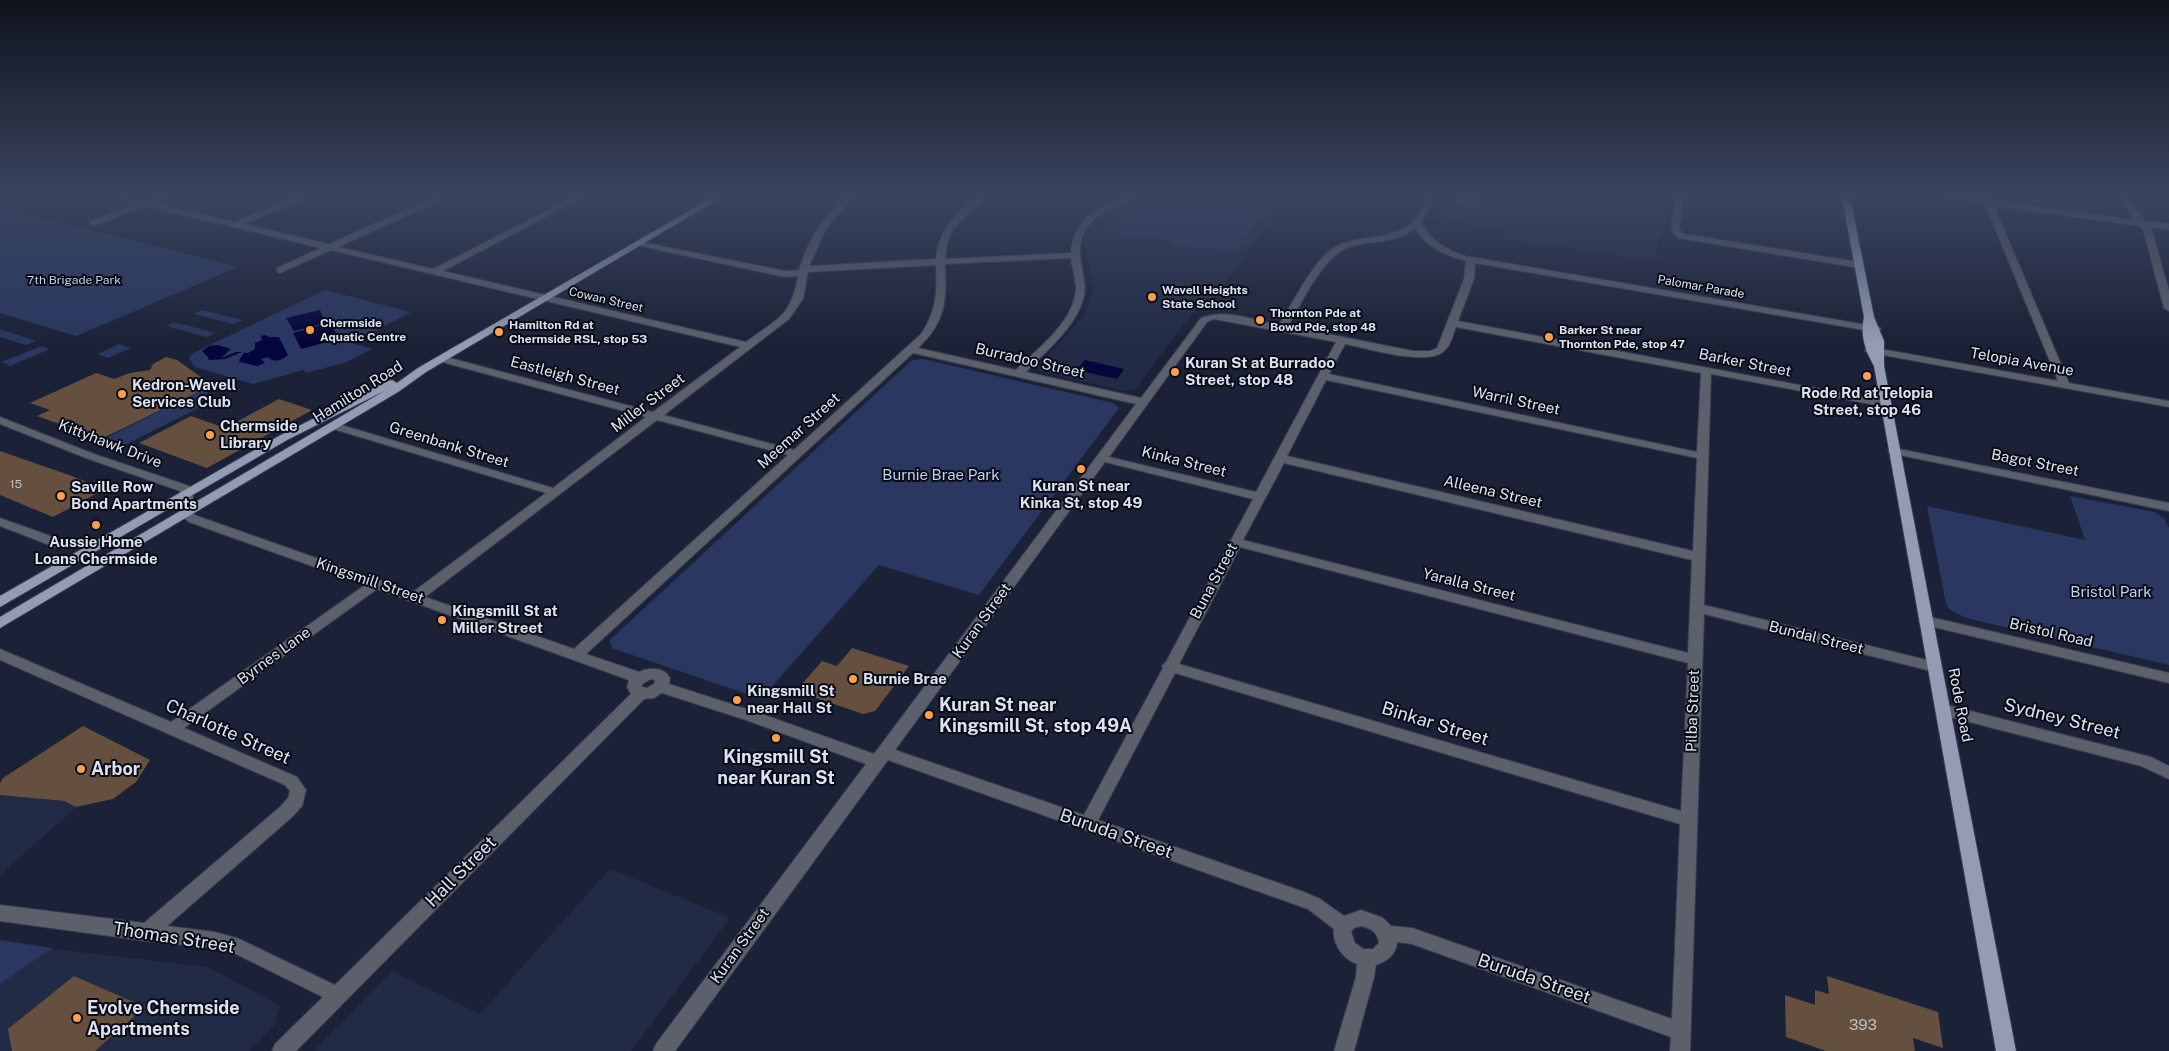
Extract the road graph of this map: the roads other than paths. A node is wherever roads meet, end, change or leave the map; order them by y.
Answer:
1 (327, 246) edge
2 (484, 246) edge
3 (635, 246) edge
4 (654, 246) edge
5 (813, 246) edge
6 (943, 246) edge
7 (1076, 246) edge
8 (1344, 246) edge
9 (1436, 246) edge
10 (1743, 246) edge
11 (1856, 246) edge
12 (2007, 246) edge
13 (2152, 246) edge
14 (331, 247) junction
15 (1075, 255) junction
16 (1471, 260) junction
17 (941, 262) junction
18 (1860, 265) junction
19 (280, 270) dead end
20 (803, 271) junction
21 (434, 272) junction
22 (545, 298) junction
23 (2169, 308) edge
24 (1452, 323) junction
25 (1870, 325) junction
26 (1282, 328) junction
27 (1342, 340) junction
28 (749, 346) junction
29 (910, 349) junction
30 (1870, 350) junction
31 (1881, 352) junction
32 (442, 359) junction
33 (1878, 366) junction
34 (422, 370) junction
35 (1706, 371) junction
36 (1018, 374) junction
37 (1324, 376) junction
38 (2065, 386) junction
39 (1144, 402) junction
40 (1886, 404) junction
41 (2169, 404) edge
42 (656, 416) junction
43 (0, 420) edge
44 (334, 426) junction
45 (1894, 451) junction
46 (796, 454) junction
47 (1702, 456) junction
48 (1102, 458) junction
49 (1279, 458) junction
50 (555, 492) junction
51 (188, 494) junction
52 (1260, 497) junction
53 (2169, 507) edge
54 (186, 514) junction
55 (0, 522) edge
56 (1236, 542) junction
57 (62, 545) dead end
58 (1699, 557) junction
59 (376, 583) junction
60 (416, 598) junction
61 (0, 602) edge
62 (1697, 608) junction
63 (1926, 621) junction
64 (0, 623) edge
65 (0, 654) edge
66 (576, 655) junction
67 (1694, 660) junction
68 (1169, 666) junction
69 (1935, 667) junction
70 (2169, 678) edge
71 (640, 686) junction
72 (1943, 710) junction
73 (172, 729) junction
74 (880, 757) junction
75 (2169, 773) edge
76 (1690, 820) junction
77 (1088, 824) junction
78 (0, 913) edge
79 (1344, 926) junction
80 (146, 933) junction
81 (1386, 933) junction
82 (1366, 959) junction
83 (338, 995) junction
84 (1680, 1031) junction
85 (282, 1051) edge
86 (663, 1051) edge
87 (1344, 1051) edge
88 (1680, 1051) edge
89 (2006, 1051) edge

1 - 14 street, Cowan Street
2 - 21 street
3 - 22 main road, Hamilton Road
4 - 20 street
5 - 20 street, Miller Street
6 - 17 street, Meemar Street
7 - 15 street
8 - 26 street
9 - 16 street, Palomar Parade
10 - 18 street
11 - 18 main road, Rode Road
12 - 38 street
13 - 23 street
14 - 19 street
14 - 21 street, Cowan Street
15 - 17 street
15 - 36 street
16 - 24 street
16 - 25 street, Palomar Parade
17 - 20 street
17 - 29 street, Meemar Street
18 - 25 main road, Rode Road
20 - 28 street, Miller Street
21 - 22 street, Cowan Street
22 - 28 street, Cowan Street
22 - 32 main road, Hamilton Road
24 - 27 street
24 - 35 street, Barker Street
25 - 30 main road, Rode Road
25 - 31 main road, Rode Road
26 - 27 street
26 - 39 street, Kuran Street
27 - 37 street, Buna Street
28 - 42 street, Miller Street
29 - 36 street, Burradoo Street
29 - 46 street, Meemar Street
30 - 31 street, Telopia Avenue
30 - 33 main road, Rode Road
31 - 33 main road, Rode Road
31 - 38 street, Telopia Avenue
32 - 34 main road, Hamilton Road
32 - 42 street, Eastleigh Street
33 - 40 main road, Rode Road
34 - 44 main road, Hamilton Road
34 - 51 main road, Hamilton Road
35 - 40 street, Barker Street
35 - 47 street, Pilba Street
36 - 39 street, Burradoo Street
37 - 47 street, Warril Street
37 - 49 street, Buna Street
38 - 41 street, Telopia Avenue
39 - 48 street, Kuran Street
40 - 45 main road, Rode Road
42 - 46 street, Eastleigh Street
42 - 50 street, Miller Street
43 - 51 street, Kittyhawk Drive
44 - 50 street, Greenbank Street
44 - 54 main road, Hamilton Road
45 - 53 street, Bagot Street
45 - 63 main road, Rode Road
46 - 66 street, Meemar Street
47 - 58 street, Pilba Street
48 - 52 street, Kinka Street
48 - 74 street, Kuran Street
49 - 52 street, Buna Street
49 - 58 street, Alleena Street
50 - 60 street, Miller Street
51 - 54 street
51 - 61 main road, Hamilton Road
52 - 56 street, Buna Street
54 - 59 street, Kingsmill Street
54 - 64 main road, Hamilton Road
55 - 57 street
56 - 67 street, Yaralla Street
56 - 68 street, Buna Street
58 - 62 street, Pilba Street
59 - 60 street, Kingsmill Street
59 - 73 street, Byrnes Lane
60 - 66 street, Kingsmill Street
62 - 67 street, Pilba Street
62 - 69 street, Bundal Street
63 - 69 main road, Rode Road
63 - 70 street, Bristol Road
65 - 73 street, Charlotte Street
66 - 71 street, Kingsmill Street
67 - 76 street, Pilba Street
68 - 76 street, Binkar Street
68 - 77 street, Buna Street
69 - 72 main road, Rode Road
71 - 74 street
71 - 83 street, Hall Street
72 - 75 street, Sydney Street
72 - 89 main road, Rode Road
73 - 80 street, Charlotte Street
74 - 77 street, Buruda Street
74 - 86 street, Kuran Street
76 - 84 street, Pilba Street
77 - 79 street, Buruda Street
78 - 80 street, Thomas Street
79 - 81 street
79 - 82 street
80 - 83 street, Thomas Street
81 - 82 street
81 - 84 street, Buruda Street
82 - 87 street
83 - 85 street, Hall Street
84 - 88 street, Pilba Street

